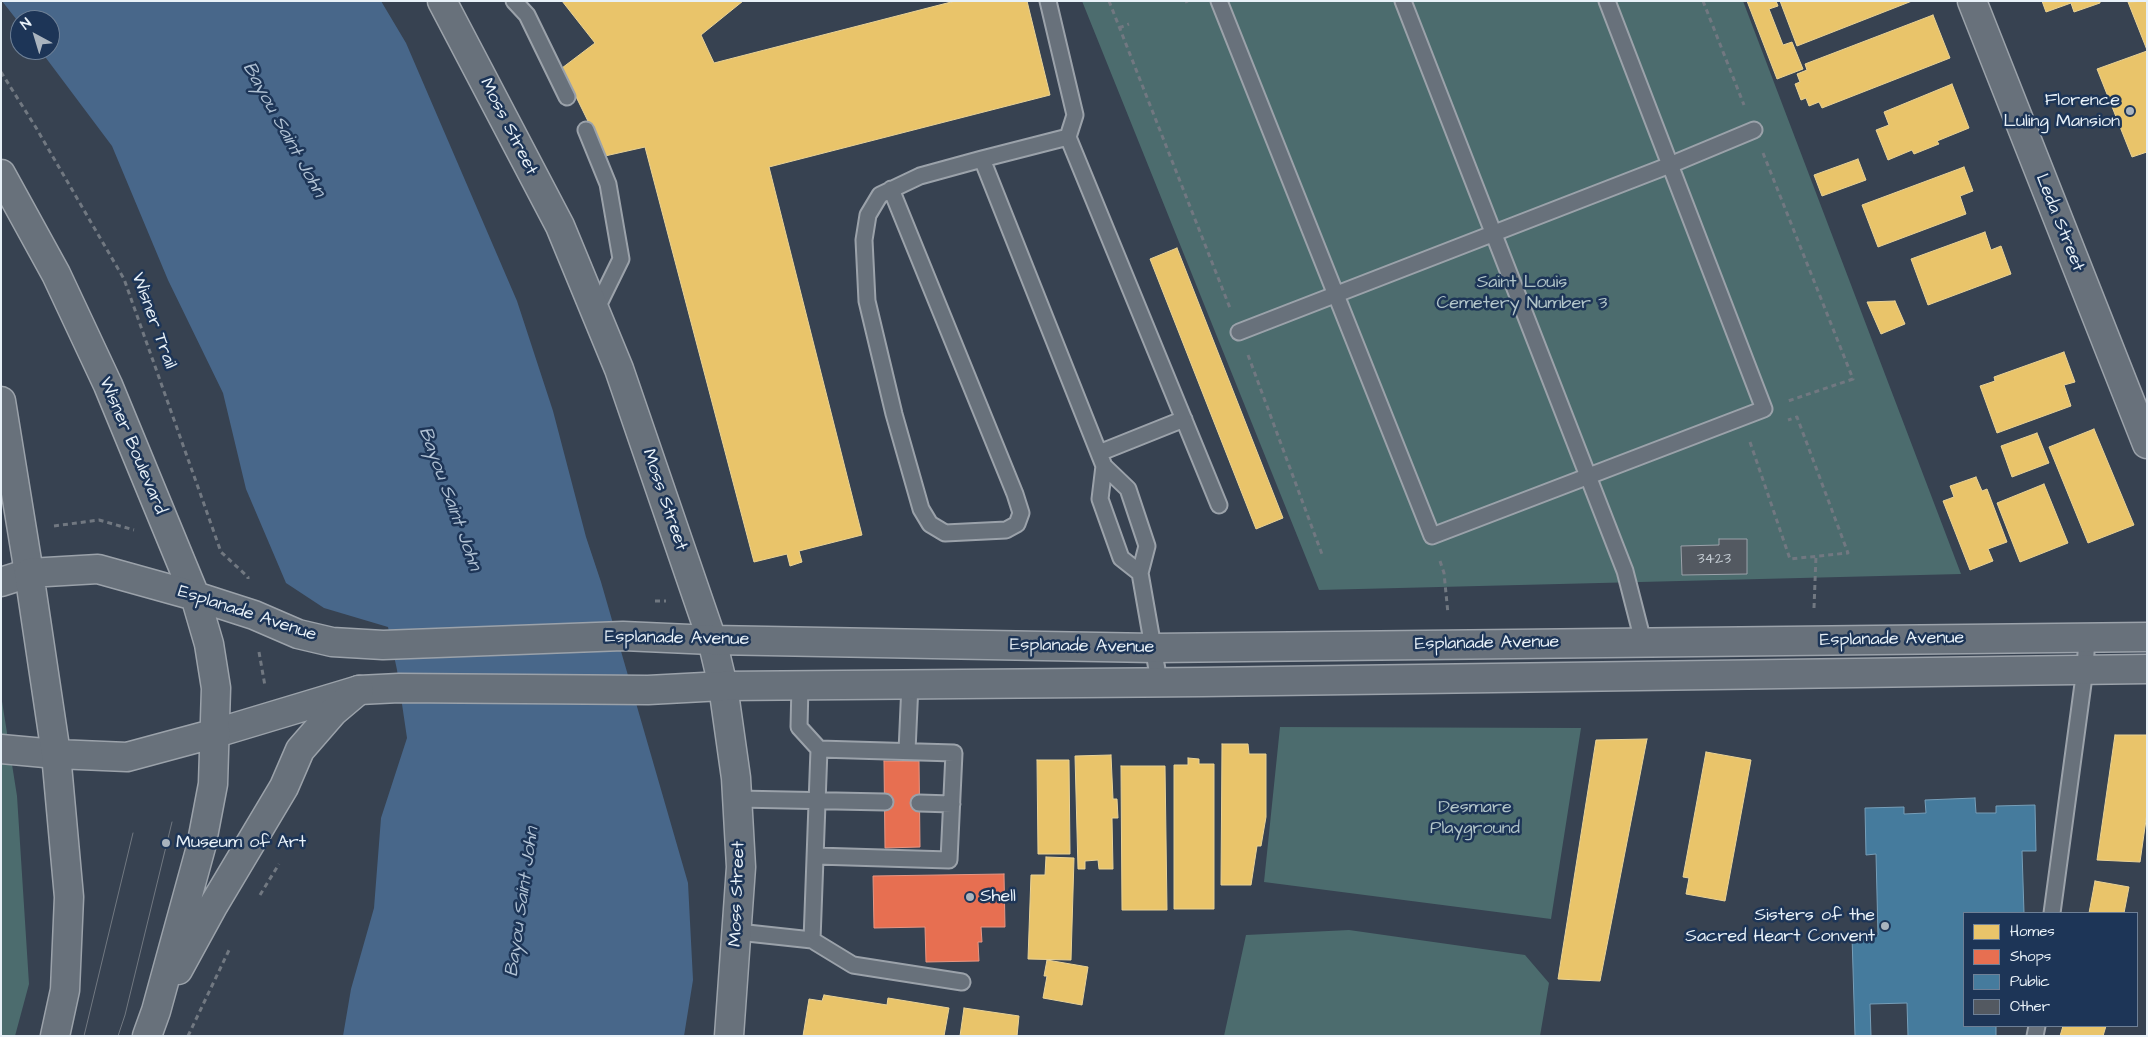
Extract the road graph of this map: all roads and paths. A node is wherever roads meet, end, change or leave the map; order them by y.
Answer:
1 (442, 1) edge
2 (514, 1) edge
3 (1048, 1) edge
4 (1109, 1) edge
5 (1219, 1) edge
6 (1404, 1) edge
7 (1606, 1) edge
8 (1703, 1) edge
9 (1972, 1) edge
10 (1129, 24) dead end
11 (1119, 28) junction
12 (1, 72) edge
13 (567, 97) dead end
14 (586, 130) dead end
15 (1754, 130) junction
16 (1068, 137) junction
17 (982, 159) junction
18 (1670, 165) junction
19 (1, 174) edge
20 (891, 190) junction
21 (1494, 233) junction
22 (1336, 295) junction
23 (595, 312) junction
24 (1240, 332) junction
25 (1, 401) edge
26 (1764, 409) junction
27 (1184, 419) junction
28 (1771, 426) junction
29 (2147, 444) edge
30 (1101, 459) junction
31 (1588, 476) junction
32 (1219, 506) dead end
33 (53, 526) dead end
34 (141, 532) dead end
35 (1432, 536) junction
36 (1816, 556) junction
37 (1323, 557) dead end
38 (29, 573) junction
39 (1140, 574) junction
40 (1, 582) edge
41 (249, 583) dead end
42 (195, 596) junction
43 (2087, 637) junction
44 (2147, 637) edge
45 (712, 640) junction
46 (1644, 641) junction
47 (1813, 641) junction
48 (1448, 645) junction
49 (258, 648) dead end
50 (1154, 648) junction
51 (2147, 668) edge
52 (2085, 669) junction
53 (1644, 675) junction
54 (1451, 678) junction
55 (1160, 682) junction
56 (910, 684) junction
57 (800, 685) junction
58 (723, 686) junction
59 (266, 690) dead end
60 (359, 690) junction
61 (216, 733) junction
62 (819, 749) junction
63 (1, 750) edge
64 (907, 751) junction
65 (56, 754) junction
66 (738, 799) junction
67 (818, 800) junction
68 (885, 802) dead end
69 (919, 803) dead end
70 (952, 804) junction
71 (816, 856) junction
72 (281, 859) dead end
73 (258, 899) dead end
74 (2052, 912) edge
75 (738, 932) junction
76 (234, 940) dead end
77 (812, 940) junction
78 (962, 982) dead end
79 (152, 1023) edge
80 (55, 1036) edge
81 (188, 1036) edge
82 (729, 1036) edge

1 - 23 street, Moss Street
2 - 13 lane
3 - 16 lane
4 - 11 path
5 - 22 lane
6 - 21 lane
7 - 18 lane
8 - 15 path
9 - 29 street, Leda Street
10 - 11 path
11 - 24 path
12 - 41 path, Wisner Trail
14 - 23 lane
15 - 18 lane
15 - 26 path
16 - 17 lane
16 - 27 lane
17 - 20 lane
17 - 30 lane
18 - 21 lane
18 - 26 lane
19 - 42 street, Wisner Boulevard
20 - 20 lane
21 - 22 lane
21 - 31 lane
22 - 24 lane
22 - 35 lane
23 - 45 street, Moss Street
24 - 37 path
25 - 38 street
26 - 28 path
26 - 31 lane
27 - 30 lane
27 - 32 lane
28 - 36 path
28 - 36 path
30 - 39 lane
30 - 39 lane
31 - 35 lane
31 - 46 lane
33 - 34 path
35 - 48 path
36 - 47 path
38 - 40 street, Esplanade Avenue
38 - 42 street, Esplanade Avenue
38 - 65 street
39 - 50 lane
42 - 45 street, Esplanade Avenue
42 - 61 street, Wisner Boulevard
43 - 44 street, Esplanade Avenue
43 - 47 street, Esplanade Avenue
43 - 52 lane
45 - 50 street, Esplanade Avenue
45 - 58 street, Moss Street
46 - 47 street, Esplanade Avenue
46 - 48 street, Esplanade Avenue
46 - 53 street
48 - 50 street, Esplanade Avenue
48 - 54 street
49 - 59 path
50 - 55 lane
51 - 52 street, Esplanade Avenue
52 - 53 street, Esplanade Avenue
52 - 74 lane
53 - 54 street, Esplanade Avenue
54 - 55 street, Esplanade Avenue
55 - 56 street, Esplanade Avenue
56 - 57 street, Esplanade Avenue
56 - 64 lane
57 - 58 street, Esplanade Avenue
57 - 62 lane
58 - 60 street, Esplanade Avenue
58 - 66 street, Moss Street
60 - 61 street, Esplanade Avenue
60 - 79 street
61 - 65 street, Esplanade Avenue
61 - 79 street, Wisner Boulevard
62 - 64 lane
62 - 67 lane
63 - 65 street, Esplanade Avenue
64 - 70 lane
65 - 80 street
66 - 67 lane
66 - 75 street, Moss Street
67 - 68 lane
67 - 71 lane
69 - 70 lane
70 - 71 lane
71 - 77 lane
72 - 73 path
75 - 77 lane
75 - 82 street, Moss Street
76 - 81 path
77 - 78 lane

